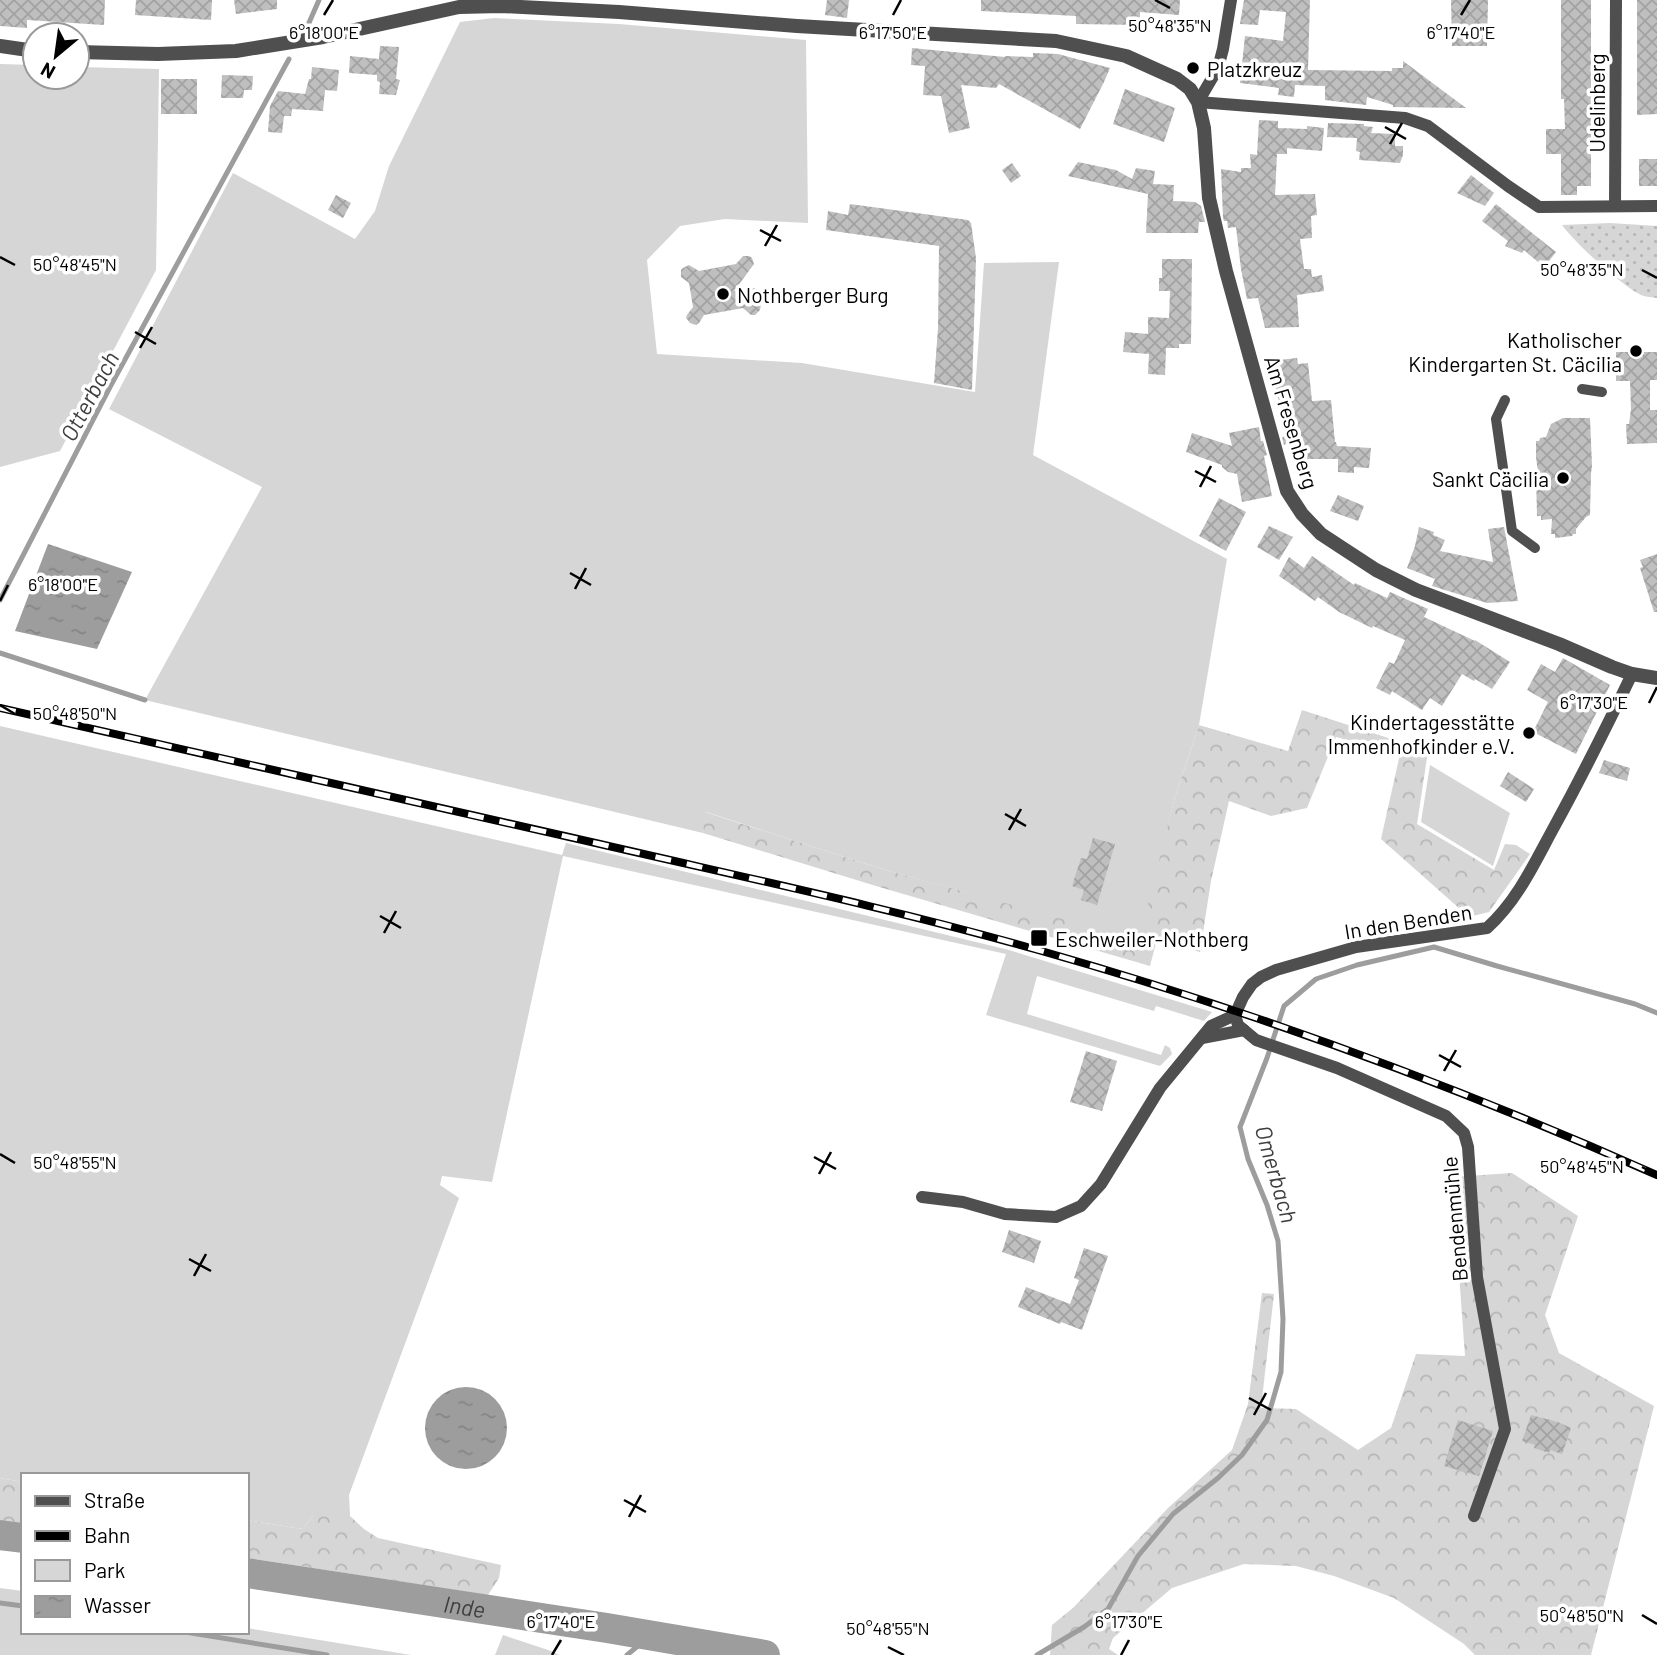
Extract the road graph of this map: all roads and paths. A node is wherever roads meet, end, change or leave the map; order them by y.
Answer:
1 (1231, 0) edge
2 (1615, 0) edge
3 (502, 3) edge
4 (0, 46) edge
5 (21, 49) edge
6 (91, 52) edge
7 (1198, 102) junction
8 (1615, 206) junction
9 (1657, 206) edge
10 (1582, 389) dead end
11 (1607, 392) dead end
12 (1505, 400) dead end
13 (1535, 548) dead end
14 (1632, 674) junction
15 (1657, 678) edge
16 (1235, 1015) junction
17 (1244, 1031) junction
18 (1202, 1038) junction
19 (922, 1196) dead end
20 (1474, 1516) dead end

1 - 7 street
2 - 8 street, Udelinberg
3 - 6 street
3 - 7 street
4 - 5 street
7 - 8 street
7 - 14 street, Am Fresenberg
8 - 9 street
10 - 11 street
12 - 13 street
14 - 15 street, Am Fresenberg
14 - 16 street, In den Benden
16 - 17 street, Bendenmühle
16 - 18 street, In den Benden
17 - 18 street
17 - 20 street, Bendenmühle
18 - 19 street, In den Benden

